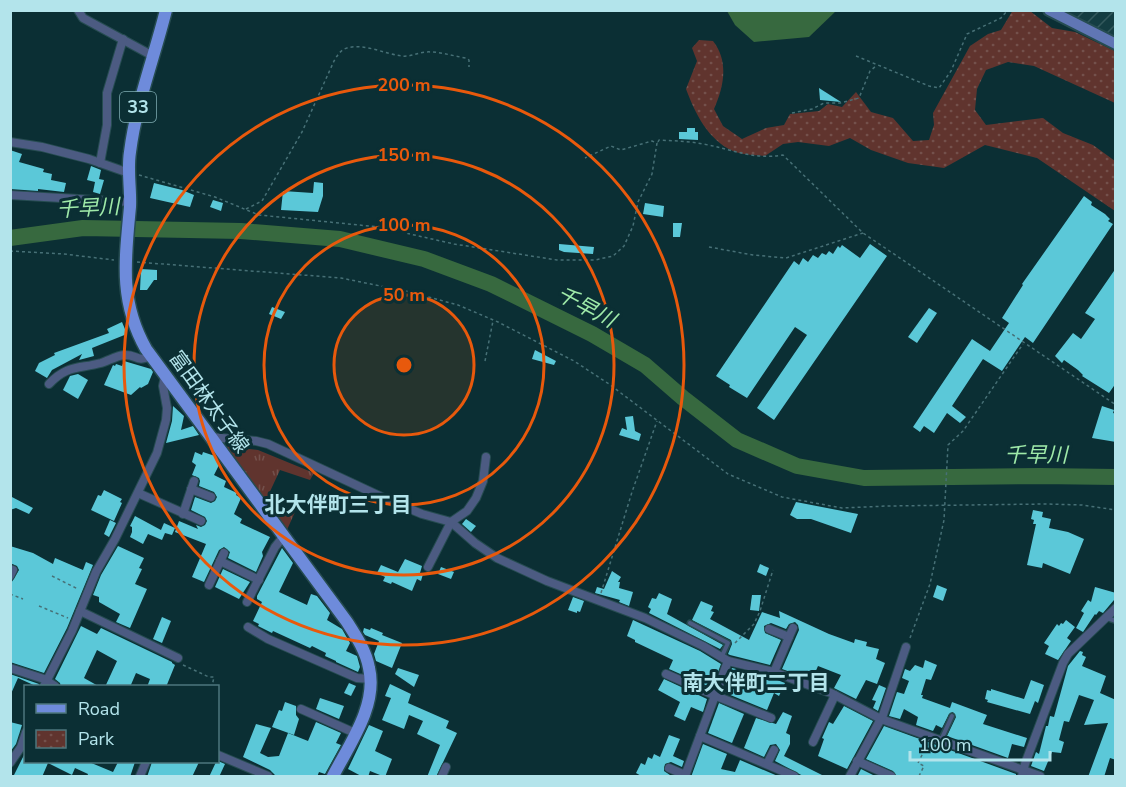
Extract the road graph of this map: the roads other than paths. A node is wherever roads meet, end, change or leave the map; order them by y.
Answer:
1 (78, 10) edge
2 (166, 10) edge
3 (1050, 10) edge
4 (123, 39) junction
5 (1116, 44) edge
6 (153, 56) junction
7 (10, 142) edge
8 (100, 163) junction
9 (129, 173) junction
10 (10, 195) edge
11 (130, 204) junction
12 (151, 356) junction
13 (165, 376) junction
14 (49, 384) dead end
15 (210, 437) junction
16 (486, 457) dead end
17 (138, 493) junction
18 (211, 497) dead end
19 (183, 514) junction
20 (201, 521) dead end
21 (451, 522) junction
22 (284, 536) junction
23 (224, 553) dead end
24 (220, 561) junction
25 (428, 567) dead end
26 (10, 569) edge
27 (10, 576) edge
28 (259, 580) junction
29 (209, 585) dead end
30 (247, 602) dead end
31 (1116, 608) edge
32 (80, 611) junction
33 (1106, 618) junction
34 (1116, 621) edge
35 (690, 623) dead end
36 (248, 627) dead end
37 (793, 628) dead end
38 (769, 629) dead end
39 (789, 637) junction
40 (906, 647) road end
41 (725, 659) junction
42 (177, 660) road end
43 (10, 668) edge
44 (774, 672) junction
45 (666, 674) dead end
46 (370, 679) junction
47 (45, 684) edge
48 (835, 695) junction
49 (716, 696) junction
50 (301, 710) dead end
51 (952, 716) dead end
52 (771, 718) dead end
53 (881, 719) junction
54 (355, 733) junction
55 (700, 736) junction
56 (24, 738) edge
57 (941, 741) junction
58 (813, 742) dead end
59 (774, 750) dead end
60 (219, 754) edge
61 (857, 761) junction
62 (10, 763) edge
63 (146, 763) edge
64 (768, 764) junction
65 (446, 767) dead end
66 (669, 768) dead end
67 (1023, 773) edge
68 (685, 776) edge
69 (140, 777) edge
70 (268, 777) edge
71 (333, 777) edge
72 (442, 777) edge
73 (794, 777) edge
74 (850, 777) edge
75 (891, 777) edge
76 (1040, 777) edge

1 - 4 street
2 - 6 main road, 富田林太子線 / 33
3 - 5 street
4 - 6 street
4 - 8 street
6 - 9 main road, 富田林太子線 / 33
7 - 8 street
8 - 9 street
9 - 11 main road, 富田林太子線 / 33
10 - 11 street
11 - 12 main road, 富田林太子線 / 33
12 - 13 main road, 富田林太子線 / 33
12 - 14 street
13 - 15 main road, 富田林太子線 / 33
13 - 17 street
15 - 21 street
15 - 22 main road, 富田林太子線 / 33
16 - 21 street
17 - 19 street
17 - 32 street
18 - 19 street
19 - 20 street
21 - 25 street
21 - 41 street
22 - 28 street
22 - 46 main road, 富田林太子線 / 33
23 - 24 street
24 - 28 street
24 - 29 street
26 - 27 street
28 - 30 street
31 - 33 street
32 - 42 street
32 - 47 street
33 - 34 lane
33 - 67 street
35 - 41 lane
36 - 46 street
37 - 39 street
38 - 39 street
39 - 44 street
40 - 53 street
41 - 44 street
41 - 49 street
43 - 47 street
44 - 48 street
45 - 49 street
46 - 54 main road, 富田林太子線 / 33
48 - 53 street
48 - 58 street
49 - 52 street
49 - 55 street
50 - 54 street
51 - 57 lane
53 - 57 street
53 - 61 street
54 - 71 main road, 富田林太子線 / 33
55 - 64 street
55 - 68 street
56 - 62 street
57 - 67 street
59 - 64 street
60 - 70 street
61 - 74 street
61 - 75 street
63 - 69 street
64 - 73 street
65 - 72 street
66 - 68 street
67 - 76 street

